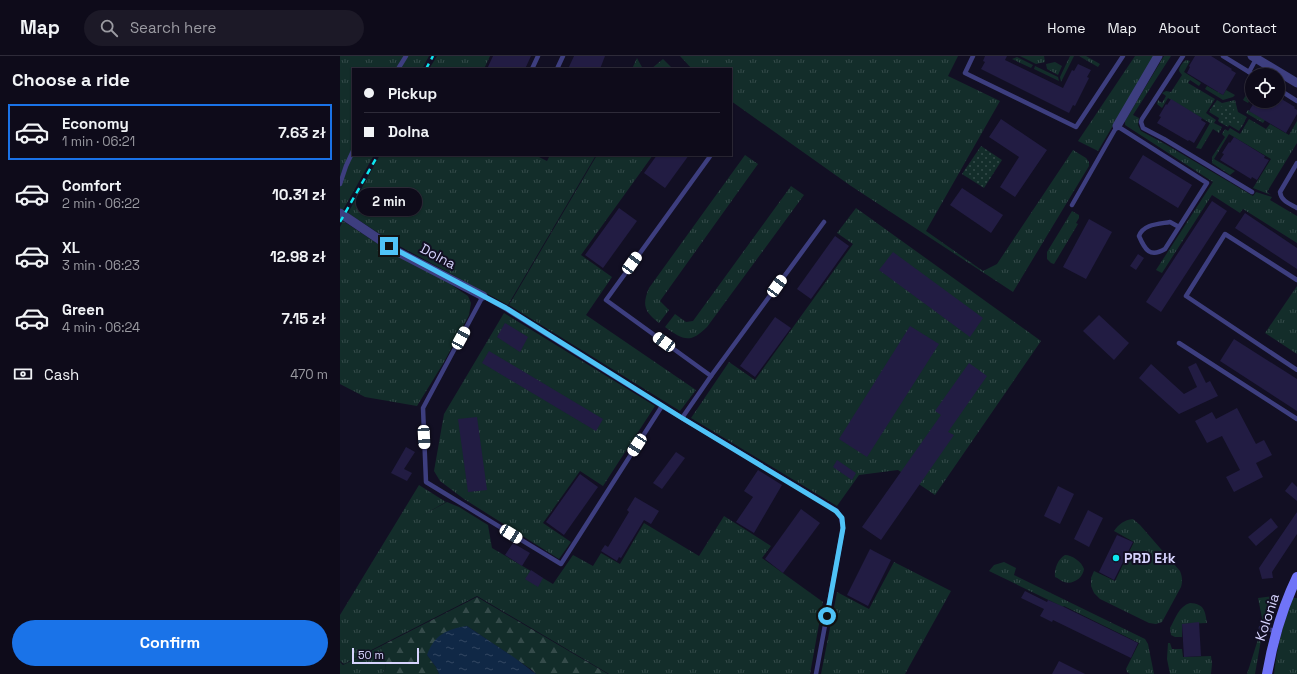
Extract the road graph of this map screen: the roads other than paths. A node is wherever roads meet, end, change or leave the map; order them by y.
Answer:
1 (406, 56) edge
2 (538, 56) edge
3 (563, 56) edge
4 (973, 56) edge
5 (1123, 56) edge
6 (1158, 56) edge
7 (1183, 56) edge
8 (1223, 56) edge
9 (1254, 57) edge
10 (399, 68) edge
11 (532, 68) edge
12 (557, 68) edge
13 (1250, 68) edge
14 (1245, 70) edge
15 (1297, 83) edge
16 (1285, 93) edge
17 (1297, 101) edge
18 (1117, 126) junction
19 (352, 153) edge
20 (709, 156) edge
21 (1297, 163) edge
22 (340, 184) edge
23 (1252, 192) dead end
24 (1072, 205) dead end
25 (1297, 208) edge
26 (340, 213) edge
27 (824, 222) dead end
28 (1179, 227) junction
29 (1297, 280) edge
30 (484, 296) junction
31 (1179, 342) dead end
32 (1297, 370) edge
33 (711, 376) junction
34 (662, 406) junction
35 (682, 418) junction
36 (1297, 419) edge
37 (1297, 577) edge
38 (1261, 628) dead end
39 (1276, 631) junction
40 (1268, 672) edge
41 (816, 674) edge

1 - 10 lane
2 - 11 lane
3 - 12 lane
4 - 5 lane
6 - 18 street
7 - 23 lane
8 - 14 lane
9 - 13 lane
9 - 15 street
16 - 17 lane
18 - 24 lane
18 - 28 lane
19 - 22 lane
20 - 33 lane
21 - 25 lane
26 - 30 street, Dolna
27 - 33 lane
28 - 28 lane
29 - 32 lane
30 - 34 lane
30 - 34 lane
31 - 36 lane
33 - 35 lane
34 - 35 lane
35 - 41 lane
37 - 39 street, Kolonia
38 - 39 lane
39 - 40 street, Kolonia

